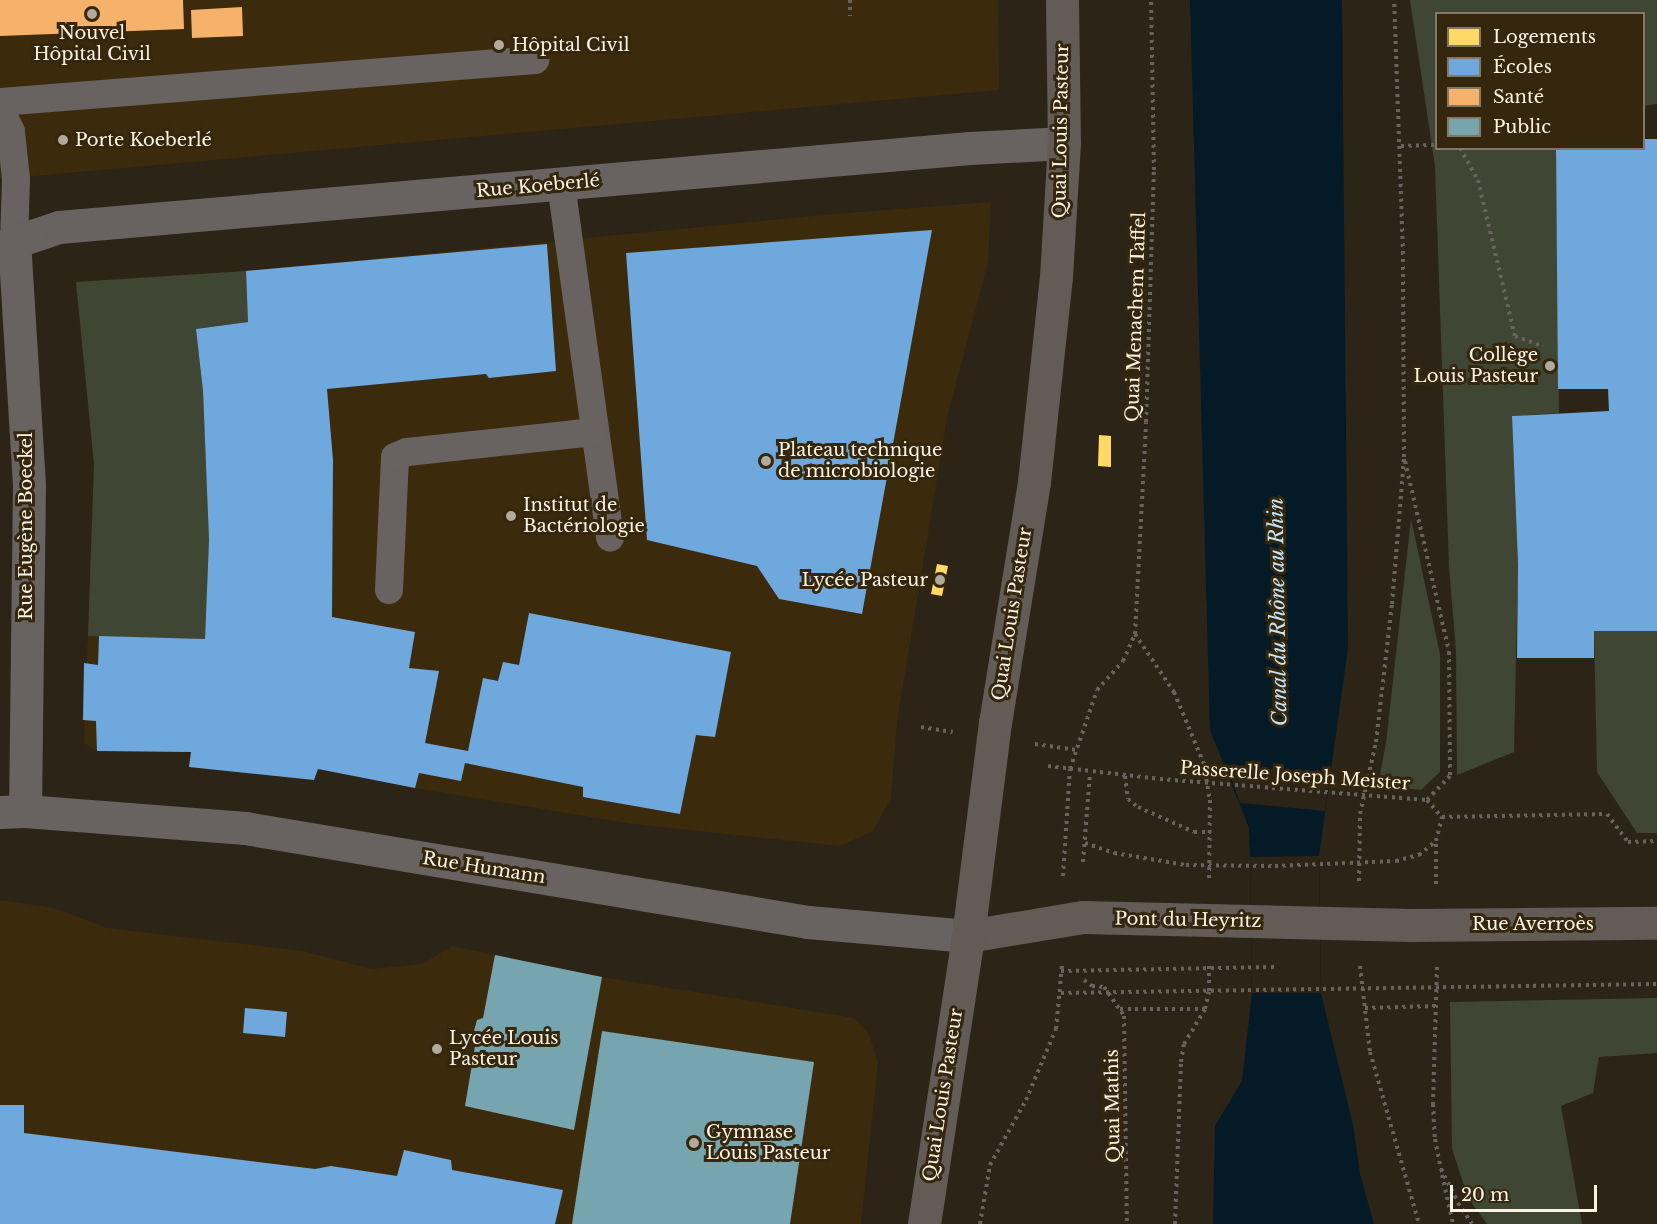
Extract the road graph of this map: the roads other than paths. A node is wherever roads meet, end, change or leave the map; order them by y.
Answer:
1 (1062, 0) edge
2 (535, 60) dead end
3 (0, 102) edge
4 (0, 109) edge
5 (1064, 143) junction
6 (561, 184) junction
7 (7, 244) edge
8 (594, 432) junction
9 (610, 538) dead end
10 (389, 590) dead end
11 (12, 811) edge
12 (1657, 923) edge
13 (1410, 925) joint
14 (968, 936) junction
15 (924, 1224) edge

1 - 5 main road, Quai Louis Pasteur
2 - 3 lane
4 - 7 lane
5 - 6 street, Rue Koeberlé
5 - 14 main road, Quai Louis Pasteur
6 - 7 street, Rue Koeberlé
6 - 8 lane
7 - 11 street, Rue Eugène Boeckel
8 - 9 lane
8 - 10 lane
11 - 14 street, Rue Humann
12 - 13 main road, Rue Averroès
13 - 14 main road, Pont du Heyritz
14 - 15 main road, Quai Louis Pasteur

